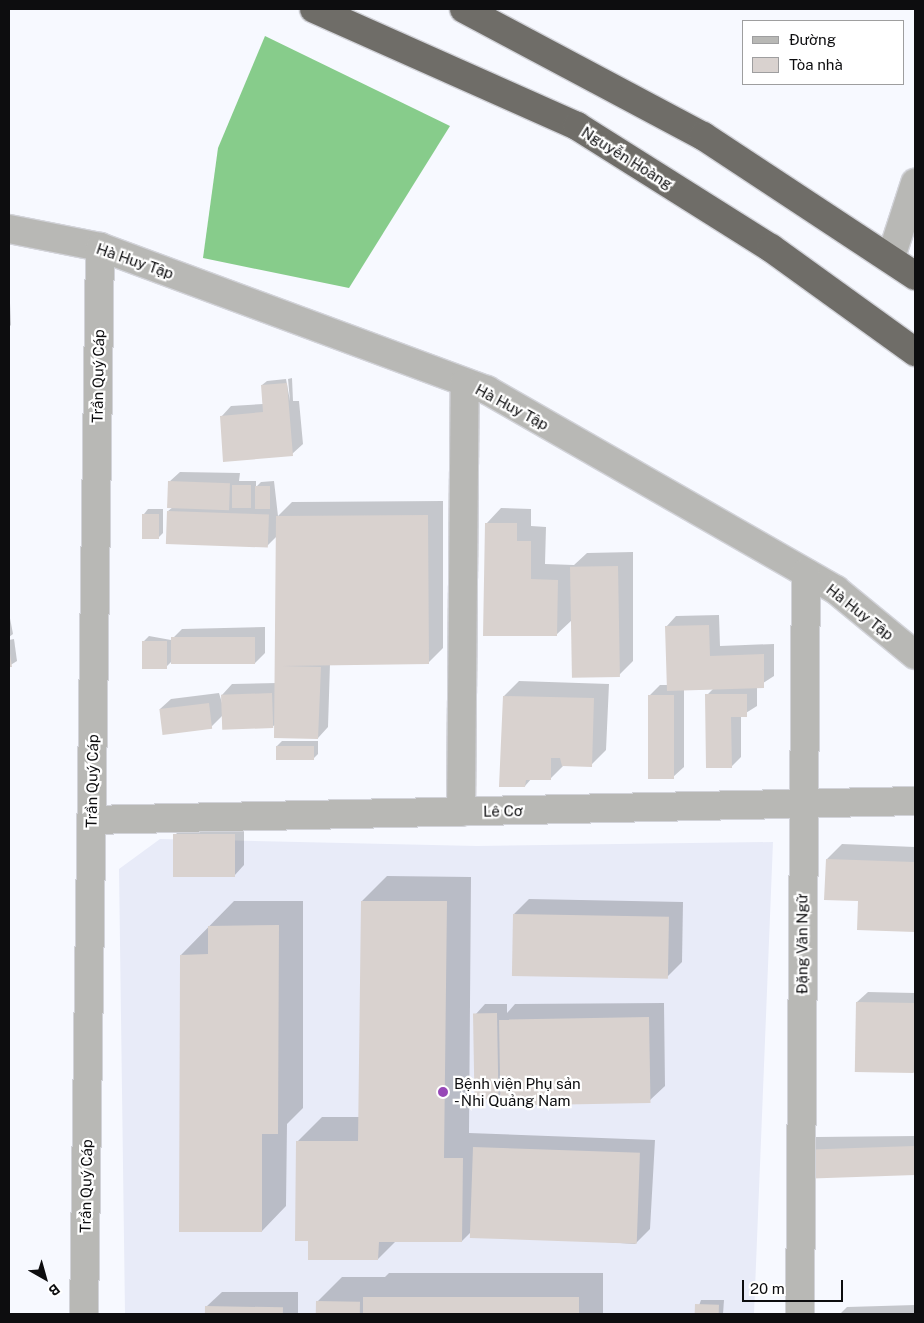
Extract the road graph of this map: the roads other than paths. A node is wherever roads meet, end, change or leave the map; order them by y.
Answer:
1 (314, 9) edge
2 (464, 9) edge
3 (915, 183) edge
4 (9, 229) edge
5 (100, 247) junction
6 (891, 257) junction
7 (915, 276) edge
8 (915, 352) edge
9 (465, 383) junction
10 (806, 573) junction
11 (915, 655) edge
12 (915, 801) edge
13 (803, 804) junction
14 (461, 812) junction
15 (91, 820) junction
16 (84, 1314) edge
17 (800, 1314) edge

1 - 8 highway, Nguyễn Hoàng
2 - 6 highway
3 - 6 street
4 - 5 street, Hà Huy Tập
5 - 9 street, Hà Huy Tập
5 - 15 street, Trần Quý Cáp
6 - 7 highway
9 - 10 street, Hà Huy Tập
9 - 14 street
10 - 11 street, Hà Huy Tập
10 - 13 street, Đặng Văn Ngữ
12 - 13 street, Lê Cơ
13 - 14 street, Lê Cơ
13 - 17 street, Đặng Văn Ngữ
14 - 15 street, Lê Cơ
15 - 16 street, Trần Quý Cáp

